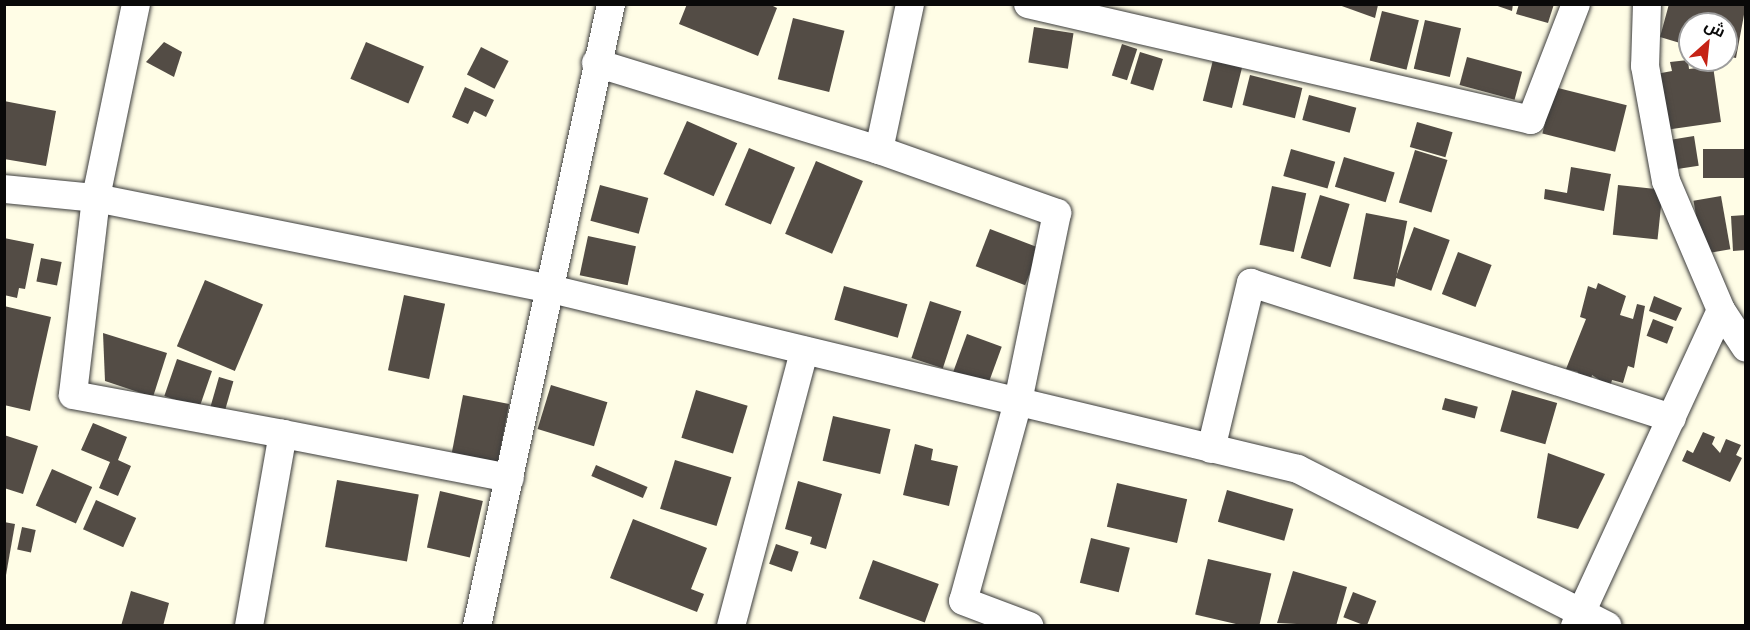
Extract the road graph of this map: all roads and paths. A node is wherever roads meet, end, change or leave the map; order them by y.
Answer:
1 (136, 4) edge
2 (611, 4) edge
3 (910, 4) edge
4 (1028, 4) edge
5 (1576, 4) edge
6 (1647, 4) edge
7 (596, 63) junction
8 (879, 150) junction
9 (4, 189) edge
10 (96, 198) junction
11 (551, 289) junction
12 (1721, 310) junction
13 (1746, 348) edge
14 (804, 351) junction
15 (1018, 402) junction
16 (1672, 418) junction
17 (283, 434) junction
18 (1210, 449) junction
19 (510, 478) junction
20 (1579, 619) edge
21 (249, 626) edge
22 (477, 626) edge
23 (731, 626) edge
24 (1029, 626) edge
25 (1607, 626) edge

1 - 10 street
2 - 7 street
3 - 8 street
4 - 5 street
6 - 12 street
7 - 8 street
7 - 11 street
8 - 15 street
9 - 10 street
10 - 11 street
10 - 17 street
11 - 14 street
11 - 19 street
12 - 13 street
12 - 16 street
14 - 15 street
14 - 23 street
15 - 18 street
15 - 24 street
16 - 18 street
16 - 20 street
17 - 19 street
17 - 21 street
18 - 20 street
19 - 22 street
20 - 25 street

